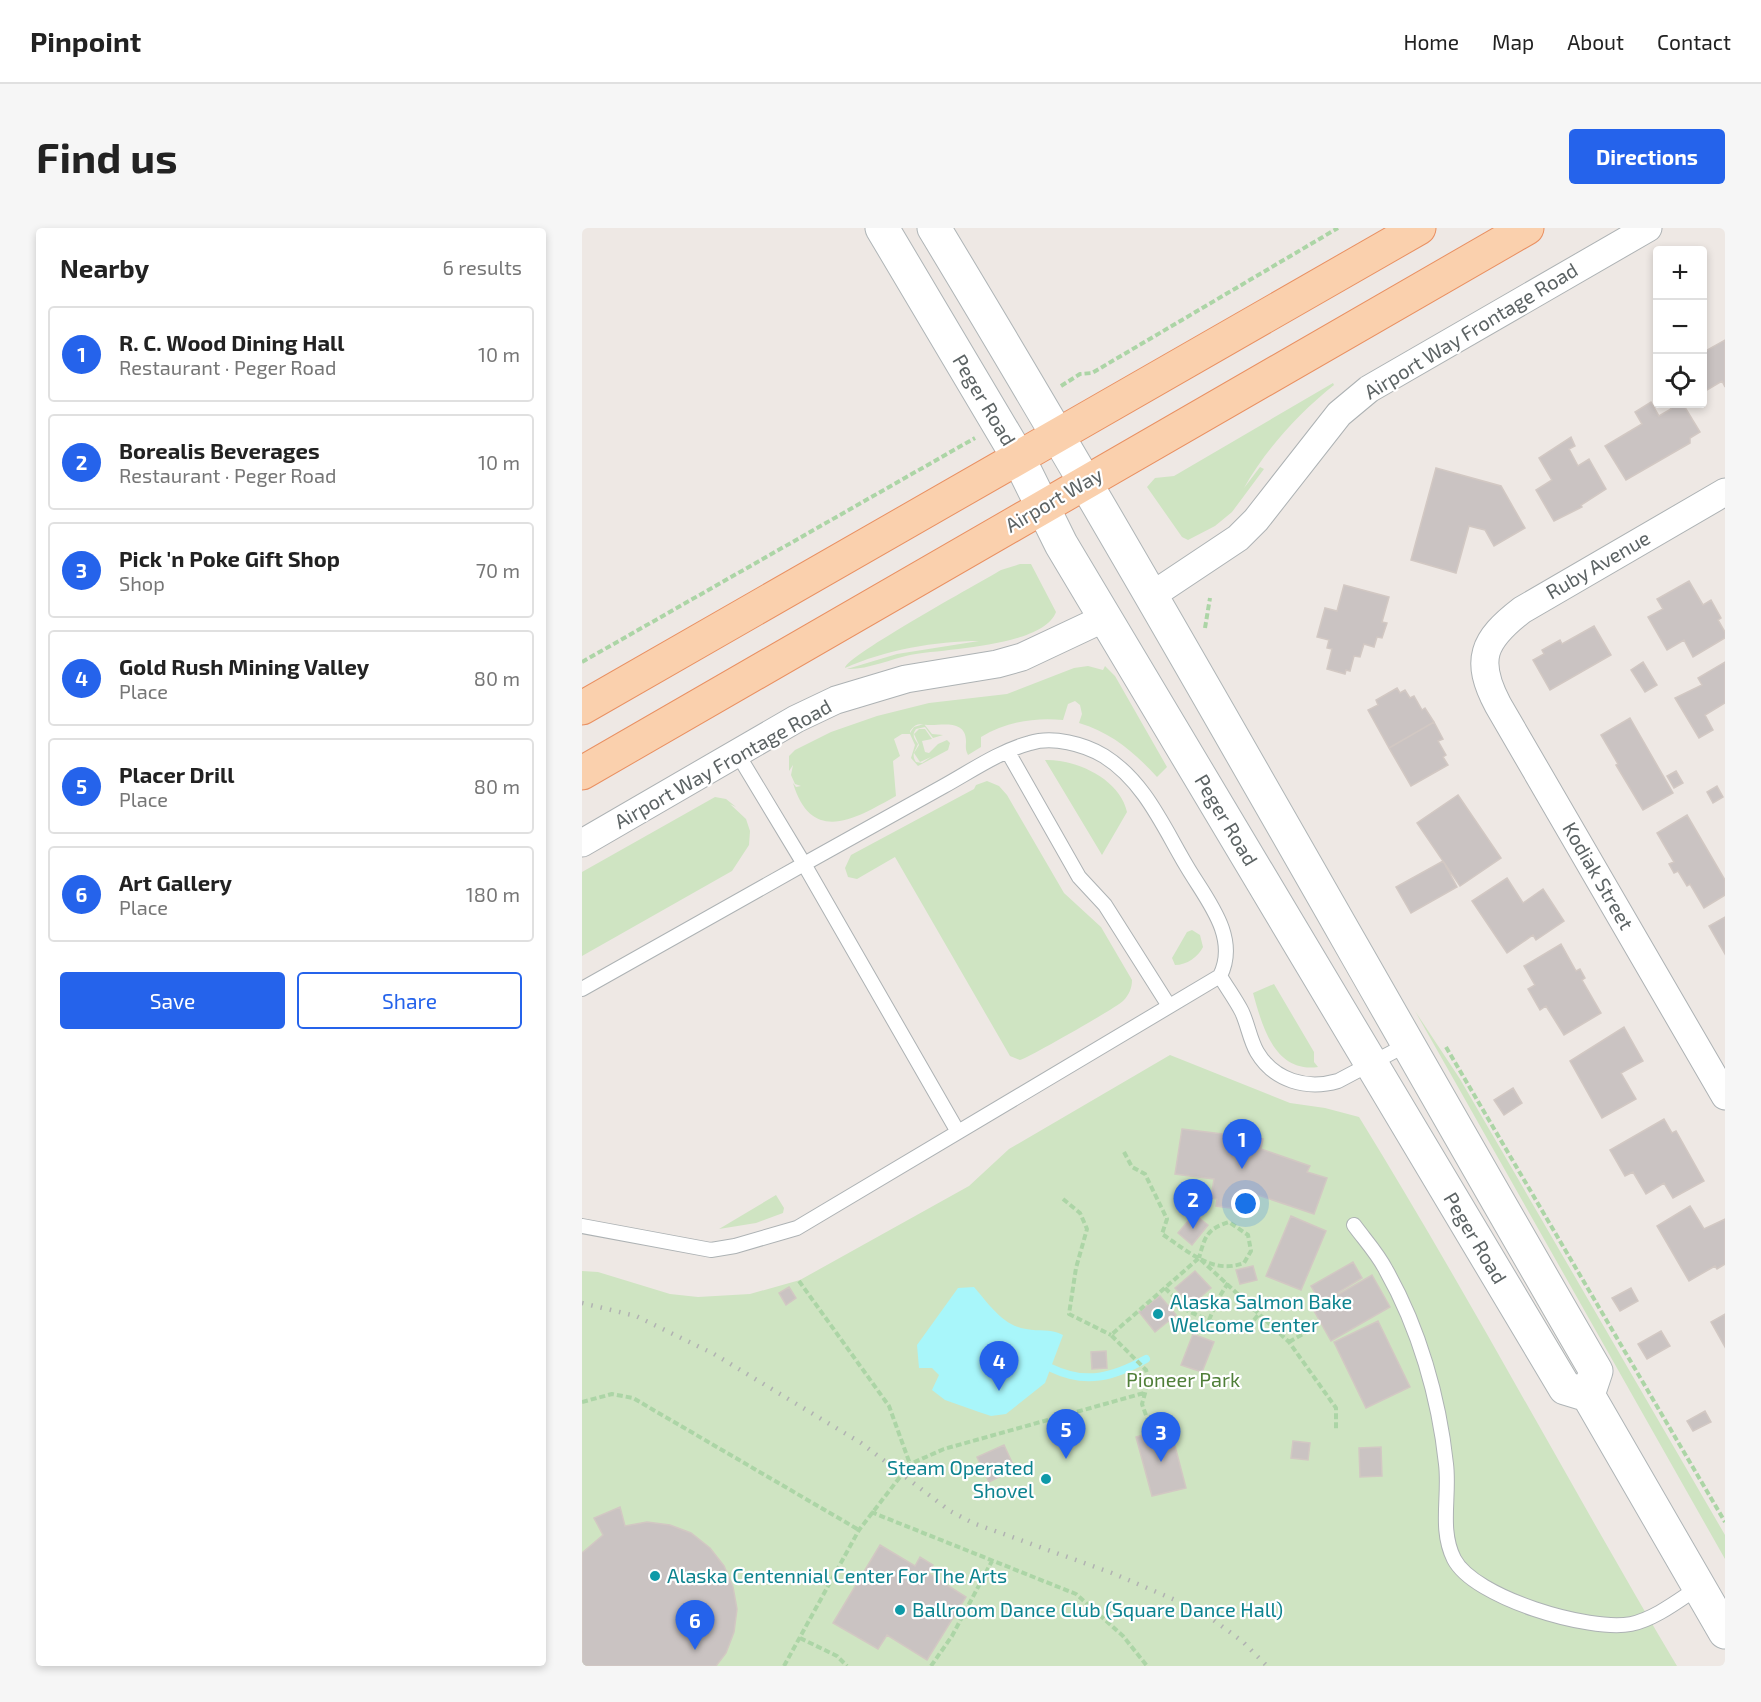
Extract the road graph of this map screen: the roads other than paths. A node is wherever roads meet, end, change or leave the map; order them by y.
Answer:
1 (882, 228) edge
2 (934, 228) edge
3 (1419, 228) edge
4 (1527, 228) edge
5 (1648, 228) edge
6 (1058, 434) junction
7 (1018, 457) junction
8 (1086, 481) junction
9 (1724, 496) edge
10 (1042, 507) junction
11 (1151, 596) junction
12 (1107, 617) junction
13 (1485, 652) joint
14 (582, 708) edge
15 (1008, 752) junction
16 (737, 753) junction
17 (582, 773) edge
18 (582, 843) edge
19 (804, 864) junction
20 (1220, 976) junction
21 (582, 989) edge
22 (1169, 1006) junction
23 (1406, 1045) junction
24 (1371, 1065) junction
25 (1725, 1096) edge
26 (958, 1132) junction
27 (1354, 1225) dead end
28 (582, 1226) edge
29 (1588, 1395) junction
30 (1699, 1587) junction
31 (1725, 1632) edge

1 - 7 main road, Peger Road
2 - 6 main road, Peger Road
3 - 6 main road
4 - 8 main road, Airport Way
5 - 11 street, Airport Way Frontage Road
6 - 7 main road
6 - 8 main road, Peger Road
7 - 10 main road, Peger Road
7 - 14 main road
8 - 10 main road, Airport Way
8 - 11 main road, Peger Road
9 - 13 street, Ruby Avenue
10 - 12 main road, Peger Road
10 - 17 main road, Airport Way
11 - 23 main road, Peger Road
12 - 16 street, Airport Way Frontage Road
12 - 24 main road, Peger Road
13 - 25 street, Kodiak Street
15 - 19 lane
15 - 20 lane
15 - 22 lane
16 - 18 street, Airport Way Frontage Road
16 - 19 lane
19 - 21 lane
19 - 26 lane
20 - 22 lane
20 - 24 lane
22 - 26 lane
23 - 24 lane
23 - 29 main road, Peger Road
24 - 29 main road, Peger Road
26 - 28 lane
27 - 30 lane
29 - 30 main road
30 - 31 main road

